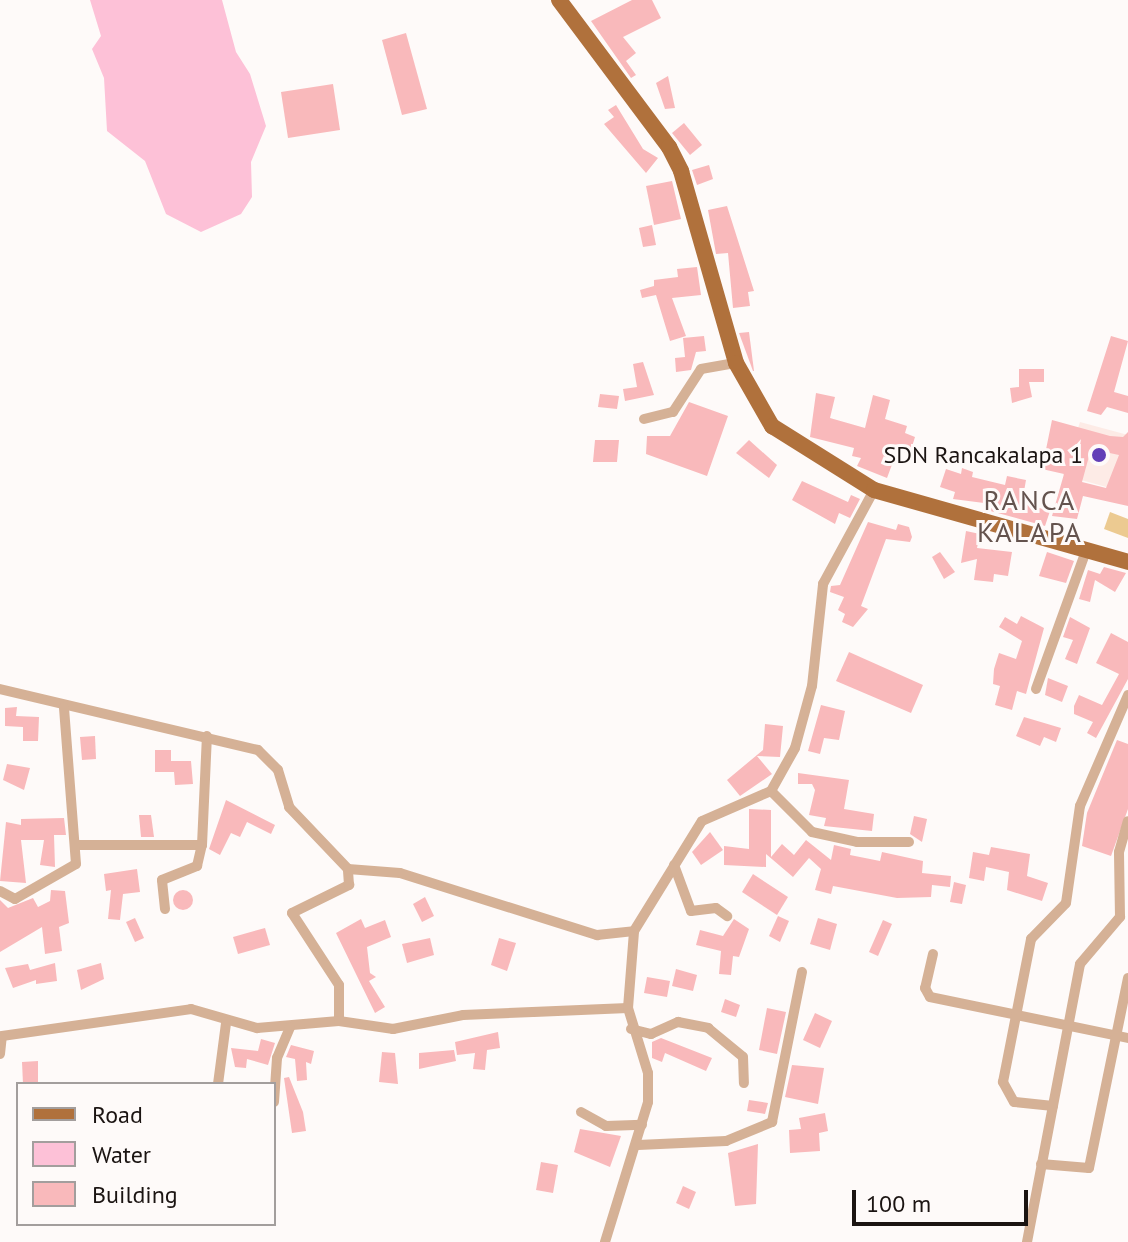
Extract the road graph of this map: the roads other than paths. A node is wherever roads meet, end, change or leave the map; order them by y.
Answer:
1 (559, 0) edge
2 (736, 363) junction
3 (644, 419) dead end
4 (874, 490) junction
5 (1086, 551) junction
6 (1128, 562) edge
7 (0, 689) edge
8 (1036, 689) dead end
9 (1128, 695) edge
10 (64, 707) junction
11 (1117, 718) junction
12 (1128, 725) edge
13 (207, 736) junction
14 (771, 791) junction
15 (1128, 821) edge
16 (909, 842) dead end
17 (78, 845) junction
18 (202, 845) junction
19 (674, 865) junction
20 (348, 869) junction
21 (0, 891) edge
22 (165, 909) dead end
23 (727, 916) dead end
24 (634, 931) junction
25 (933, 954) dead end
26 (802, 972) dead end
27 (1128, 978) edge
28 (628, 1008) junction
29 (1016, 1018) junction
30 (339, 1021) junction
31 (226, 1023) junction
32 (1068, 1027) junction
33 (290, 1028) junction
34 (631, 1029) junction
35 (1114, 1035) junction
36 (1128, 1038) edge
37 (0, 1054) edge
38 (218, 1082) edge
39 (275, 1082) edge
40 (744, 1083) dead end
41 (1053, 1106) junction
42 (581, 1112) dead end
43 (642, 1125) junction
44 (638, 1145) junction
45 (1041, 1164) junction
46 (605, 1242) edge
47 (1027, 1242) edge

1 - 2 main road
2 - 3 street
2 - 4 main road
4 - 5 main road
4 - 14 street
5 - 6 main road
5 - 8 street
7 - 10 street
9 - 11 street
10 - 13 street
10 - 17 street
11 - 12 street
11 - 29 street
13 - 18 street
13 - 20 street
14 - 16 street
14 - 19 street
15 - 32 street
17 - 18 street
17 - 21 street
18 - 22 street
19 - 23 street
19 - 24 street
20 - 24 street
20 - 30 street
24 - 28 street
25 - 29 street
26 - 44 street
27 - 35 street
28 - 30 street
28 - 34 street
29 - 32 street
29 - 41 street
30 - 33 street
31 - 33 street
31 - 37 street
31 - 38 street
32 - 35 street
32 - 41 street
33 - 39 street
34 - 40 street
34 - 43 street
35 - 36 street
35 - 45 street
41 - 45 street
42 - 43 street
43 - 44 street
44 - 46 street
45 - 47 street

